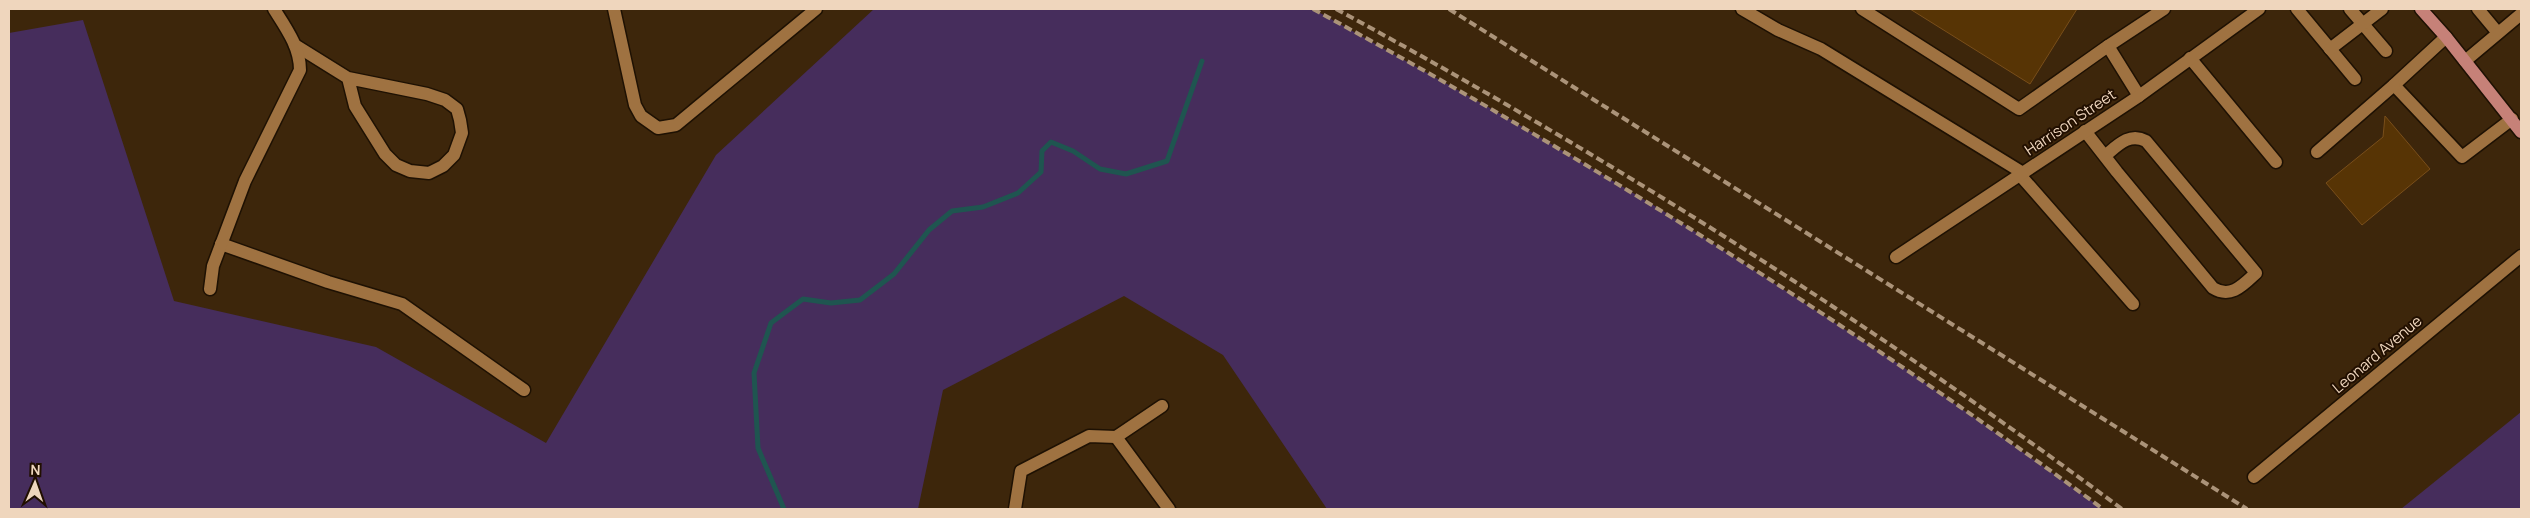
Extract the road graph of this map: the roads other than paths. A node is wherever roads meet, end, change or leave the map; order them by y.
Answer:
1 (274, 9) edge
2 (614, 9) edge
3 (816, 9) edge
4 (1742, 9) edge
5 (1862, 9) edge
6 (2164, 9) edge
7 (2259, 9) edge
8 (2297, 9) edge
9 (2350, 9) edge
10 (2382, 9) edge
11 (2421, 9) edge
12 (2478, 9) edge
13 (2521, 14) edge
14 (2363, 23) junction
15 (2498, 33) junction
16 (2446, 37) junction
17 (295, 45) junction
18 (2108, 46) junction
19 (2330, 49) junction
20 (2386, 51) dead end
21 (2190, 58) junction
22 (2465, 61) junction
23 (348, 78) junction
24 (2355, 79) dead end
25 (2394, 85) junction
26 (2139, 96) junction
27 (2512, 119) junction
28 (2085, 131) junction
29 (2521, 132) edge
30 (2317, 152) dead end
31 (2104, 156) junction
32 (2276, 162) dead end
33 (2022, 174) junction
34 (221, 244) junction
35 (2521, 256) edge
36 (1896, 258) dead end
37 (210, 289) dead end
38 (2133, 304) dead end
39 (524, 390) dead end
40 (1162, 406) dead end
41 (1116, 437) junction
42 (2254, 477) dead end
43 (1015, 509) edge
44 (1169, 509) edge

1 - 17 street
2 - 3 street
4 - 33 street
5 - 18 street
6 - 18 street
7 - 21 street, Harrison Street
8 - 19 street
9 - 14 street
10 - 14 street
11 - 16 main road
12 - 15 street
13 - 15 street
14 - 19 street
14 - 20 street
15 - 22 street
16 - 22 main road
16 - 25 street
17 - 23 street
17 - 34 street
18 - 26 street
19 - 24 street
21 - 26 street, Harrison Street
21 - 32 street
22 - 27 main road
23 - 23 street
25 - 27 street
25 - 30 street
26 - 28 street, Harrison Street
27 - 29 main road
28 - 31 street
28 - 33 street, Harrison Street
31 - 31 street
33 - 36 street, Harrison Street
33 - 38 street
34 - 37 street
34 - 39 street
35 - 42 street, Leonard Avenue
40 - 41 street
41 - 43 street
41 - 44 street

